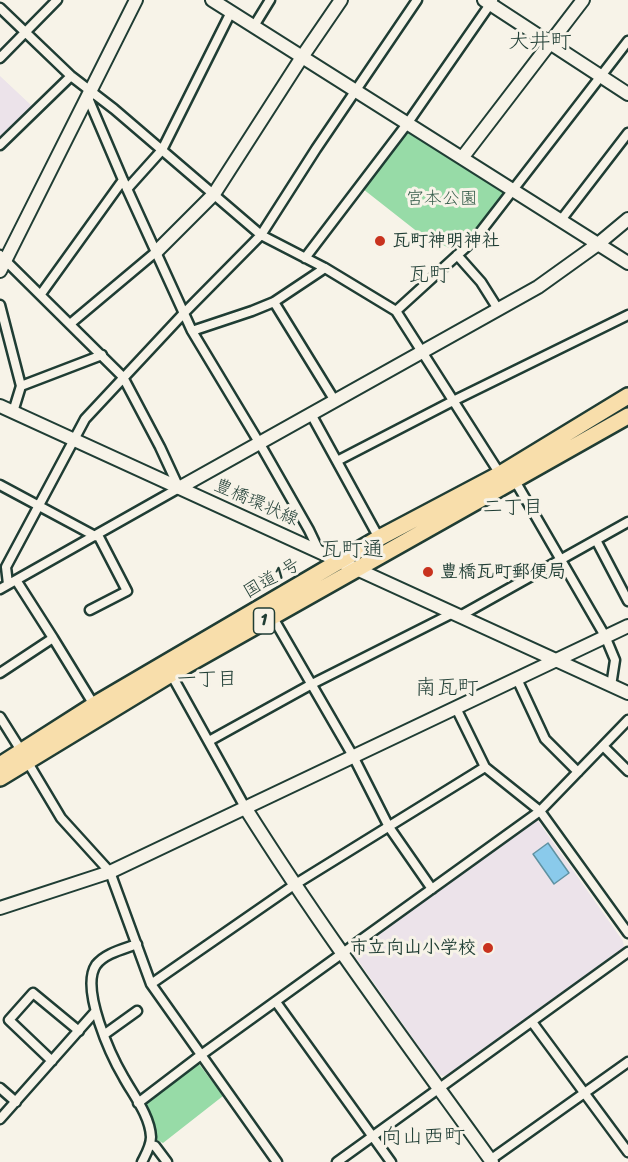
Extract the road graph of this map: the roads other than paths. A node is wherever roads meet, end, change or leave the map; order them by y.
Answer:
1 (57, 0) edge
2 (136, 0) edge
3 (212, 0) edge
4 (270, 0) edge
5 (341, 0) edge
6 (417, 0) edge
7 (583, 0) edge
8 (489, 1) edge
9 (0, 8) edge
10 (231, 12) junction
11 (254, 26) junction
12 (25, 32) junction
13 (628, 41) edge
14 (550, 43) junction
15 (302, 57) junction
16 (0, 58) edge
17 (71, 76) junction
18 (601, 76) junction
19 (356, 90) junction
20 (628, 94) edge
21 (89, 95) junction
22 (408, 124) junction
23 (628, 133) edge
24 (0, 145) edge
25 (162, 150) junction
26 (462, 158) junction
27 (123, 180) junction
28 (127, 189) junction
29 (514, 190) junction
30 (214, 194) junction
31 (628, 219) edge
32 (561, 220) junction
33 (261, 235) junction
34 (598, 244) junction
35 (157, 251) junction
36 (457, 255) junction
37 (305, 258) junction
38 (2, 262) edge
39 (628, 263) edge
40 (325, 268) junction
41 (41, 294) junction
42 (274, 302) junction
43 (0, 305) edge
44 (498, 309) junction
45 (396, 311) junction
46 (184, 313) junction
47 (628, 315) edge
48 (70, 324) junction
49 (192, 331) junction
50 (423, 351) junction
51 (102, 355) junction
52 (123, 377) junction
53 (21, 386) junction
54 (628, 396) edge
55 (453, 400) junction
56 (335, 401) junction
57 (0, 406) edge
58 (13, 412) junction
59 (310, 414) junction
60 (628, 416) edge
61 (72, 439) junction
62 (260, 444) junction
63 (337, 461) junction
64 (507, 477) junction
65 (0, 485) edge
66 (179, 488) junction
67 (38, 506) junction
68 (628, 522) edge
69 (96, 536) junction
70 (379, 538) junction
71 (596, 540) junction
72 (319, 551) junction
73 (341, 561) junction
74 (561, 561) junction
75 (3, 566) edge
76 (357, 568) junction
77 (12, 582) junction
78 (0, 589) edge
79 (628, 601) edge
80 (90, 610) dead end
81 (457, 614) junction
82 (272, 616) junction
83 (628, 626) edge
84 (605, 636) junction
85 (53, 638) junction
86 (556, 660) junction
87 (0, 673) edge
88 (171, 674) junction
89 (517, 680) junction
90 (312, 684) junction
91 (611, 686) junction
92 (628, 693) edge
93 (94, 705) junction
94 (456, 708) junction
95 (0, 717) edge
96 (628, 720) edge
97 (209, 741) junction
98 (603, 746) junction
99 (353, 756) junction
100 (25, 757) junction
101 (0, 765) edge
102 (485, 767) junction
103 (628, 771) edge
104 (578, 772) junction
105 (0, 778) edge
106 (246, 809) junction
107 (540, 811) junction
108 (389, 827) junction
109 (110, 872) junction
110 (294, 885) junction
111 (432, 889) junction
112 (0, 908) edge
113 (628, 933) edge
114 (136, 944) junction
115 (628, 952) edge
116 (342, 955) junction
117 (151, 984) junction
118 (276, 1002) junction
119 (137, 1011) dead end
120 (95, 1012) junction
121 (532, 1022) junction
122 (79, 1031) junction
123 (105, 1034) junction
124 (201, 1055) junction
125 (52, 1061) junction
126 (628, 1062) edge
127 (0, 1088) edge
128 (439, 1088) junction
129 (585, 1092) junction
130 (16, 1102) junction
131 (138, 1103) junction
132 (0, 1119) edge
133 (373, 1137) junction
134 (151, 1145) junction
135 (628, 1152) edge
136 (491, 1161) edge
137 (142, 1162) edge
138 (167, 1162) edge
139 (277, 1162) edge
140 (337, 1162) edge
141 (391, 1162) edge

1 - 12 street
2 - 21 street
3 - 10 street
4 - 11 street
5 - 15 street
6 - 19 street
7 - 14 street
8 - 14 street
8 - 22 street
9 - 12 street
10 - 11 street
10 - 25 street
11 - 15 street
12 - 16 street
12 - 17 street
13 - 18 street
14 - 18 street
14 - 26 street
15 - 19 street
15 - 30 street
17 - 21 street
17 - 24 street
18 - 20 street
18 - 29 street
19 - 22 street
19 - 33 street
21 - 25 street
21 - 27 street
21 - 38 street
22 - 26 street
22 - 37 street
23 - 32 street
25 - 28 street
25 - 30 street
26 - 29 street
27 - 28 street
27 - 41 street
28 - 35 street
29 - 32 street
29 - 36 street
30 - 33 street
30 - 35 street
31 - 34 street
32 - 34 street
33 - 37 street
33 - 46 street
34 - 39 street
34 - 44 street
35 - 46 street
35 - 48 street
36 - 44 street
36 - 45 street
37 - 40 street
38 - 41 street
40 - 42 street
40 - 45 street
41 - 48 street
42 - 49 street
42 - 56 street
43 - 53 street
44 - 50 street
45 - 50 street
46 - 49 street
46 - 52 street
47 - 55 street
48 - 51 street
49 - 62 street
50 - 55 street
50 - 56 street
51 - 52 street
51 - 53 street
52 - 61 street
52 - 66 street
53 - 58 street
54 - 64 highway, 国道1号 / 1
55 - 63 street
55 - 64 street
56 - 59 street
57 - 58 street, 豊橋環状線
58 - 61 street, 豊橋環状線
59 - 62 street
59 - 63 street
60 - 64 highway, 国道1号 / 1
61 - 66 street, 豊橋環状線
61 - 67 street
62 - 66 street
62 - 72 street
63 - 70 street
64 - 70 highway, 国道1号 / 1
64 - 74 street
64 - 76 highway, 国道1号 / 1
65 - 67 street
66 - 69 street
66 - 72 street, 豊橋環状線
67 - 69 street
67 - 75 street
68 - 71 street
69 - 77 street
69 - 80 street
70 - 73 highway, 国道1号 / 1
71 - 74 street
71 - 79 street
72 - 73 street, 豊橋環状線
73 - 76 street, 豊橋環状線
73 - 93 highway, 国道1号 / 1
74 - 81 street
74 - 84 street
75 - 77 street
76 - 81 street, 豊橋環状線
76 - 82 highway, 国道1号 / 1
77 - 78 street
77 - 85 street
81 - 86 street, 豊橋環状線
81 - 90 street
82 - 88 highway, 国道1号 / 1
82 - 90 street
83 - 84 street
84 - 86 street
84 - 91 street
85 - 87 street
85 - 93 street
86 - 89 street
86 - 91 street, 豊橋環状線
88 - 97 street
88 - 100 highway, 国道1号 / 1
89 - 94 street
89 - 104 street
90 - 97 street
90 - 99 street
91 - 92 street, 豊橋環状線
93 - 100 highway, 国道1号 / 1
94 - 99 street
94 - 102 street
95 - 100 street
96 - 98 street
97 - 106 street
98 - 103 street
98 - 104 street
99 - 106 street
99 - 108 street
100 - 101 highway, 国道1号 / 1
100 - 105 highway, 国道1号 / 1
100 - 109 street
102 - 107 street
102 - 108 street
104 - 107 street
106 - 109 street
106 - 110 street
107 - 111 street
107 - 113 street
108 - 110 street
108 - 111 street
109 - 112 street
109 - 114 street
110 - 116 street
110 - 117 street
111 - 116 street
114 - 117 street
114 - 120 street
115 - 121 street
116 - 118 street
116 - 128 street
117 - 124 street
118 - 124 street
118 - 133 street
119 - 123 street
120 - 122 street
120 - 123 street
121 - 128 street
121 - 129 street
122 - 125 street
122 - 125 street
123 - 131 street
124 - 131 street
124 - 139 street
125 - 130 street
126 - 129 street
127 - 130 street
128 - 133 street
128 - 136 street
129 - 135 street
129 - 136 street
130 - 132 street
131 - 134 street
133 - 140 street
133 - 141 street
134 - 137 street
134 - 138 street

